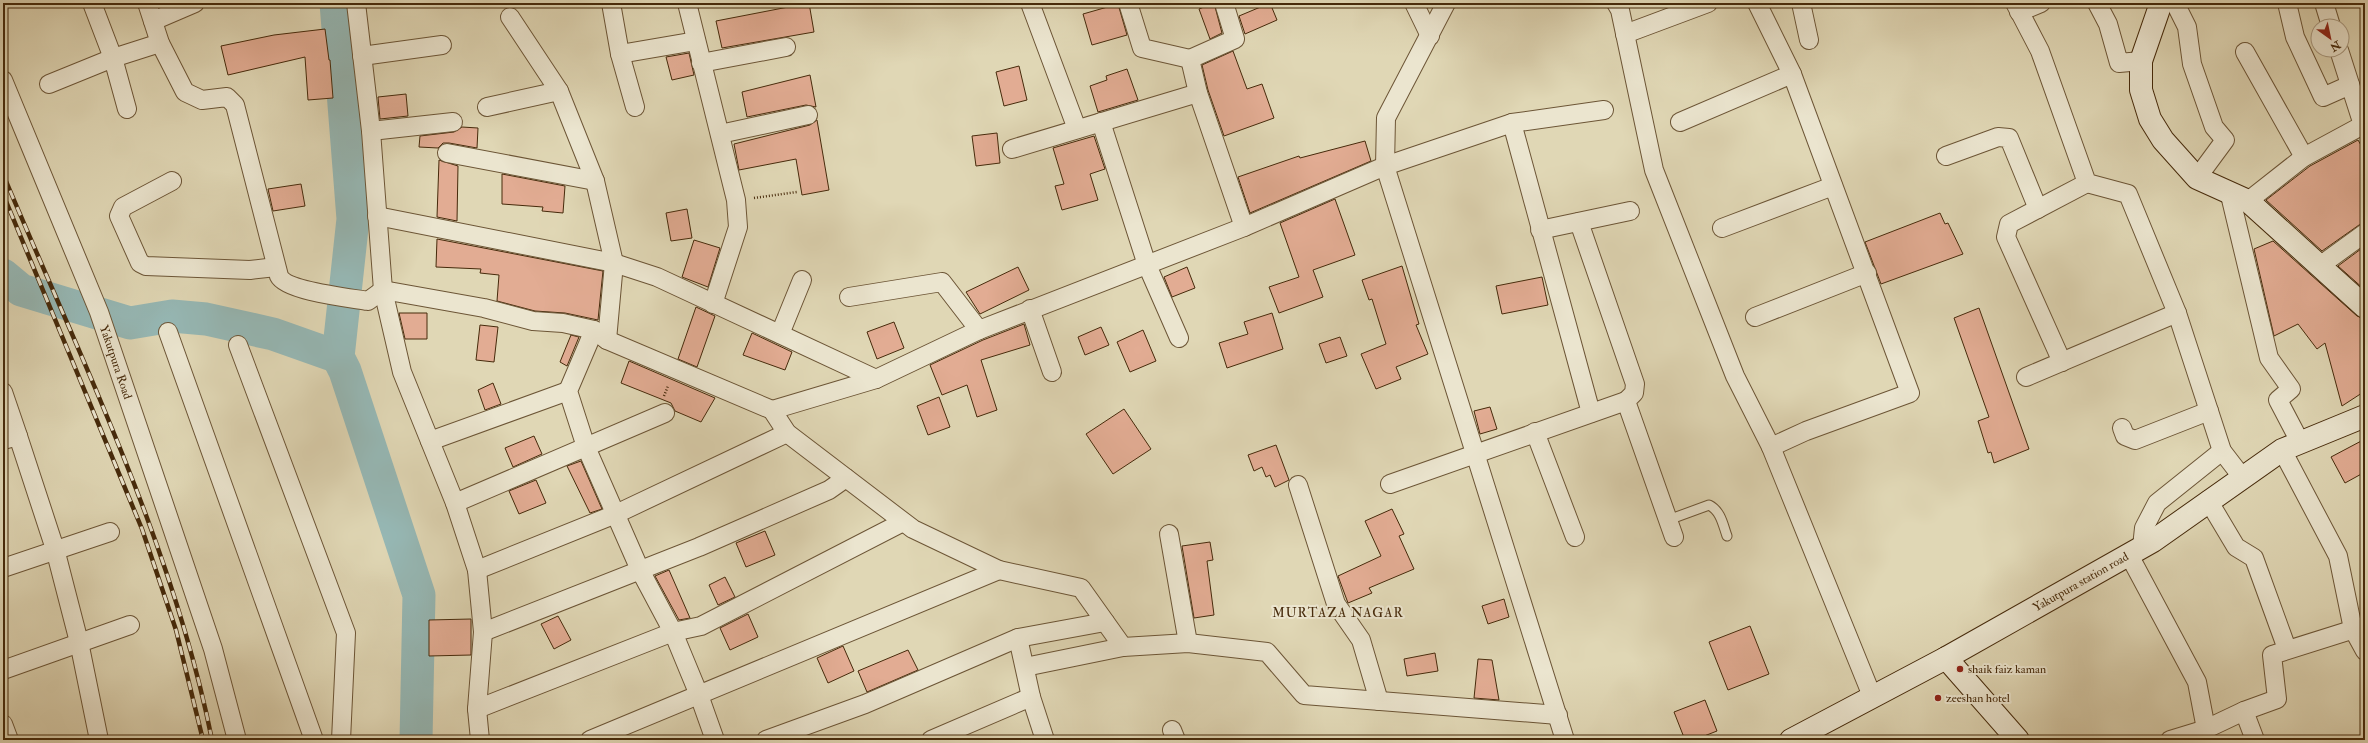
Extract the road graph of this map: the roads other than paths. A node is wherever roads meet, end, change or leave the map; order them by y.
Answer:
1 (92, 3) edge
2 (147, 3) edge
3 (195, 3) edge
4 (356, 3) edge
5 (611, 3) edge
6 (687, 3) edge
7 (1030, 3) edge
8 (1128, 3) edge
9 (1224, 3) edge
10 (1414, 3) edge
11 (1446, 3) edge
12 (1616, 3) edge
13 (1708, 3) edge
14 (1757, 3) edge
15 (1801, 3) edge
16 (2041, 3) edge
17 (2097, 3) edge
18 (2161, 3) edge
19 (2175, 3) edge
20 (2287, 3) edge
21 (2324, 3) edge
22 (2017, 8) edge
23 (510, 17) dead end
24 (2329, 18) edge
25 (153, 21) junction
26 (1625, 34) junction
27 (1430, 36) junction
28 (1809, 40) dead end
29 (696, 41) junction
30 (160, 43) junction
31 (442, 46) dead end
32 (786, 48) dead end
33 (2245, 52) dead end
34 (620, 54) junction
35 (362, 56) junction
36 (113, 58) junction
37 (2342, 58) edge
38 (1190, 60) junction
39 (2141, 61) junction
40 (701, 63) junction
41 (1792, 74) junction
42 (3, 80) edge
43 (49, 84) dead end
44 (2350, 85) junction
45 (559, 90) junction
46 (1198, 92) junction
47 (487, 107) dead end
48 (635, 107) dead end
49 (127, 109) dead end
50 (1604, 110) dead end
51 (808, 115) dead end
52 (453, 122) dead end
53 (1101, 122) junction
54 (1680, 122) dead end
55 (1512, 123) junction
56 (2364, 125) edge
57 (1077, 129) junction
58 (371, 131) junction
59 (720, 134) junction
60 (1012, 149) dead end
61 (447, 153) dead end
62 (1946, 156) dead end
63 (2304, 157) junction
64 (1385, 166) junction
65 (2196, 178) junction
66 (172, 181) dead end
67 (595, 181) junction
68 (2087, 183) junction
69 (1833, 186) junction
70 (2229, 191) junction
71 (2248, 200) junction
72 (2038, 209) junction
73 (1630, 211) dead end
74 (376, 216) junction
75 (1579, 222) junction
76 (1244, 227) junction
77 (1722, 228) dead end
78 (1540, 230) junction
79 (2365, 233) edge
80 (614, 263) junction
81 (1147, 265) junction
82 (2321, 265) junction
83 (276, 267) junction
84 (1867, 273) junction
85 (802, 280) dead end
86 (383, 290) junction
87 (849, 297) dead end
88 (713, 304) junction
89 (2365, 307) edge
90 (1030, 309) junction
91 (2177, 313) junction
92 (1755, 317) dead end
93 (979, 330) junction
94 (168, 332) dead end
95 (780, 334) junction
96 (601, 335) junction
97 (1180, 338) dead end
98 (238, 345) dead end
99 (2062, 362) junction
100 (1052, 372) dead end
101 (2026, 377) dead end
102 (876, 379) junction
103 (568, 391) junction
104 (3, 392) edge
105 (1626, 401) junction
106 (772, 410) junction
107 (2209, 411) junction
108 (665, 413) road end
109 (1590, 413) junction
110 (2365, 416) edge
111 (2122, 428) dead end
112 (1535, 432) junction
113 (787, 433) junction
114 (11, 438) edge
115 (430, 441) junction
116 (2291, 446) junction
117 (586, 447) junction
118 (1771, 447) junction
119 (2222, 451) junction
120 (1474, 453) junction
121 (2242, 477) junction
122 (846, 478) junction
123 (1390, 484) dead end
124 (1298, 485) dead end
125 (2208, 500) junction
126 (455, 504) junction
127 (616, 514) junction
128 (1668, 520) junction
129 (903, 522) junction
130 (110, 532) dead end
131 (1169, 534) dead end
132 (1727, 536) dead end
133 (1575, 537) dead end
134 (1674, 537) dead end
135 (55, 549) junction
136 (2136, 551) junction
137 (3, 568) edge
138 (477, 570) junction
139 (640, 570) junction
140 (999, 570) junction
141 (1105, 622) junction
142 (130, 625) dead end
143 (2359, 627) edge
144 (484, 632) junction
145 (672, 632) junction
146 (1018, 638) junction
147 (79, 642) junction
148 (1188, 643) junction
149 (1123, 648) junction
150 (2287, 649) junction
151 (2365, 651) edge
152 (1946, 658) junction
153 (1025, 667) junction
154 (3, 670) edge
155 (699, 695) junction
156 (1872, 696) junction
157 (1031, 698) junction
158 (1379, 701) junction
159 (477, 710) junction
160 (2244, 711) junction
161 (1558, 716) junction
162 (3, 724) edge
163 (2206, 729) junction
164 (1797, 739) edge
165 (9, 740) edge
166 (99, 740) edge
167 (237, 740) edge
168 (314, 740) edge
169 (341, 740) edge
170 (480, 740) edge
171 (590, 740) edge
172 (715, 740) edge
173 (766, 740) edge
174 (930, 740) edge
175 (1045, 740) edge
176 (1564, 740) edge
177 (2018, 740) edge
178 (2170, 740) edge
179 (2255, 740) edge

1 - 36 street
2 - 25 street
3 - 25 street
4 - 35 street
5 - 34 street
6 - 29 street
7 - 57 street
8 - 38 street
9 - 38 street
10 - 27 street
11 - 27 street
12 - 26 street
13 - 26 street
14 - 41 street
15 - 28 street
16 - 22 street
17 - 39 street
18 - 39 street
19 - 65 street
20 - 44 street
21 - 24 street
22 - 68 street
23 - 45 street
25 - 30 street
26 - 118 street
27 - 64 street
29 - 34 street
29 - 40 street
30 - 36 street
30 - 83 street
31 - 35 street
32 - 40 street
33 - 63 street
34 - 48 street
35 - 58 street
36 - 43 street
36 - 49 street
37 - 44 street
38 - 46 street
39 - 65 street
40 - 59 street
41 - 54 street
41 - 69 street
42 - 167 street, Yakutpura Road
44 - 56 street
45 - 47 street
45 - 67 street
46 - 53 street
46 - 76 street
50 - 55 street
51 - 59 street
52 - 58 street
53 - 57 street
53 - 81 street
55 - 64 street
55 - 78 street
56 - 63 street
57 - 60 street
58 - 74 street
59 - 88 street
61 - 67 street
62 - 72 street
63 - 71 street
64 - 76 street
64 - 120 street
65 - 70 street
66 - 83 street
67 - 80 street
68 - 72 street
68 - 91 street
69 - 77 street
69 - 84 street
70 - 71 street
70 - 116 street
71 - 82 street
72 - 99 street
73 - 75 street
74 - 80 street
74 - 86 street
75 - 78 street
75 - 105 street
76 - 81 street
78 - 109 street
79 - 82 street
80 - 88 street
80 - 96 street
81 - 90 street
81 - 97 street
82 - 89 street
83 - 86 street
84 - 92 street
84 - 118 street
85 - 95 street
86 - 96 street
86 - 115 street
87 - 93 street
88 - 95 street
90 - 93 street
90 - 100 street
91 - 99 street
91 - 107 street
93 - 102 street
94 - 168 street
95 - 102 street
96 - 103 street
96 - 106 street
98 - 169 street
99 - 101 street
102 - 106 street
103 - 115 street
103 - 117 street
104 - 114 street
105 - 109 street
105 - 128 street
106 - 113 street
107 - 111 street
107 - 119 street
108 - 117 street
109 - 112 street
110 - 116 street, Yakutpura station road
112 - 120 street
112 - 133 street
113 - 122 street
113 - 127 street
114 - 135 street
115 - 126 street
116 - 121 street, Yakutpura station road
116 - 143 street
117 - 126 street
117 - 127 street
118 - 156 street
119 - 121 street
119 - 136 street
120 - 123 street
120 - 161 street
121 - 125 street, Yakutpura station road
122 - 129 street
122 - 139 street
124 - 158 street
125 - 136 street, Yakutpura station road
125 - 150 street
126 - 138 street
127 - 138 street
127 - 139 street
128 - 132 lane
128 - 134 street
129 - 140 street
129 - 145 street
130 - 135 street
131 - 148 street
135 - 137 street
135 - 147 street
136 - 152 street, Yakutpura station road
136 - 163 street
138 - 144 street
139 - 144 street
139 - 145 street
140 - 141 street
140 - 155 street
141 - 146 street
141 - 149 street
142 - 147 street
143 - 150 street
143 - 151 street
144 - 159 street
145 - 155 street
145 - 159 street
146 - 153 street
146 - 173 street
147 - 154 street
147 - 166 street
148 - 149 street
148 - 158 street
149 - 153 street
150 - 160 street
152 - 156 street, Yakutpura station road
152 - 177 street
153 - 157 street
155 - 171 street
155 - 172 street
156 - 164 street, Yakutpura station road
157 - 174 street
157 - 175 street
158 - 161 street
159 - 170 street
160 - 163 street
160 - 179 street
161 - 176 street
162 - 165 street
163 - 178 street

